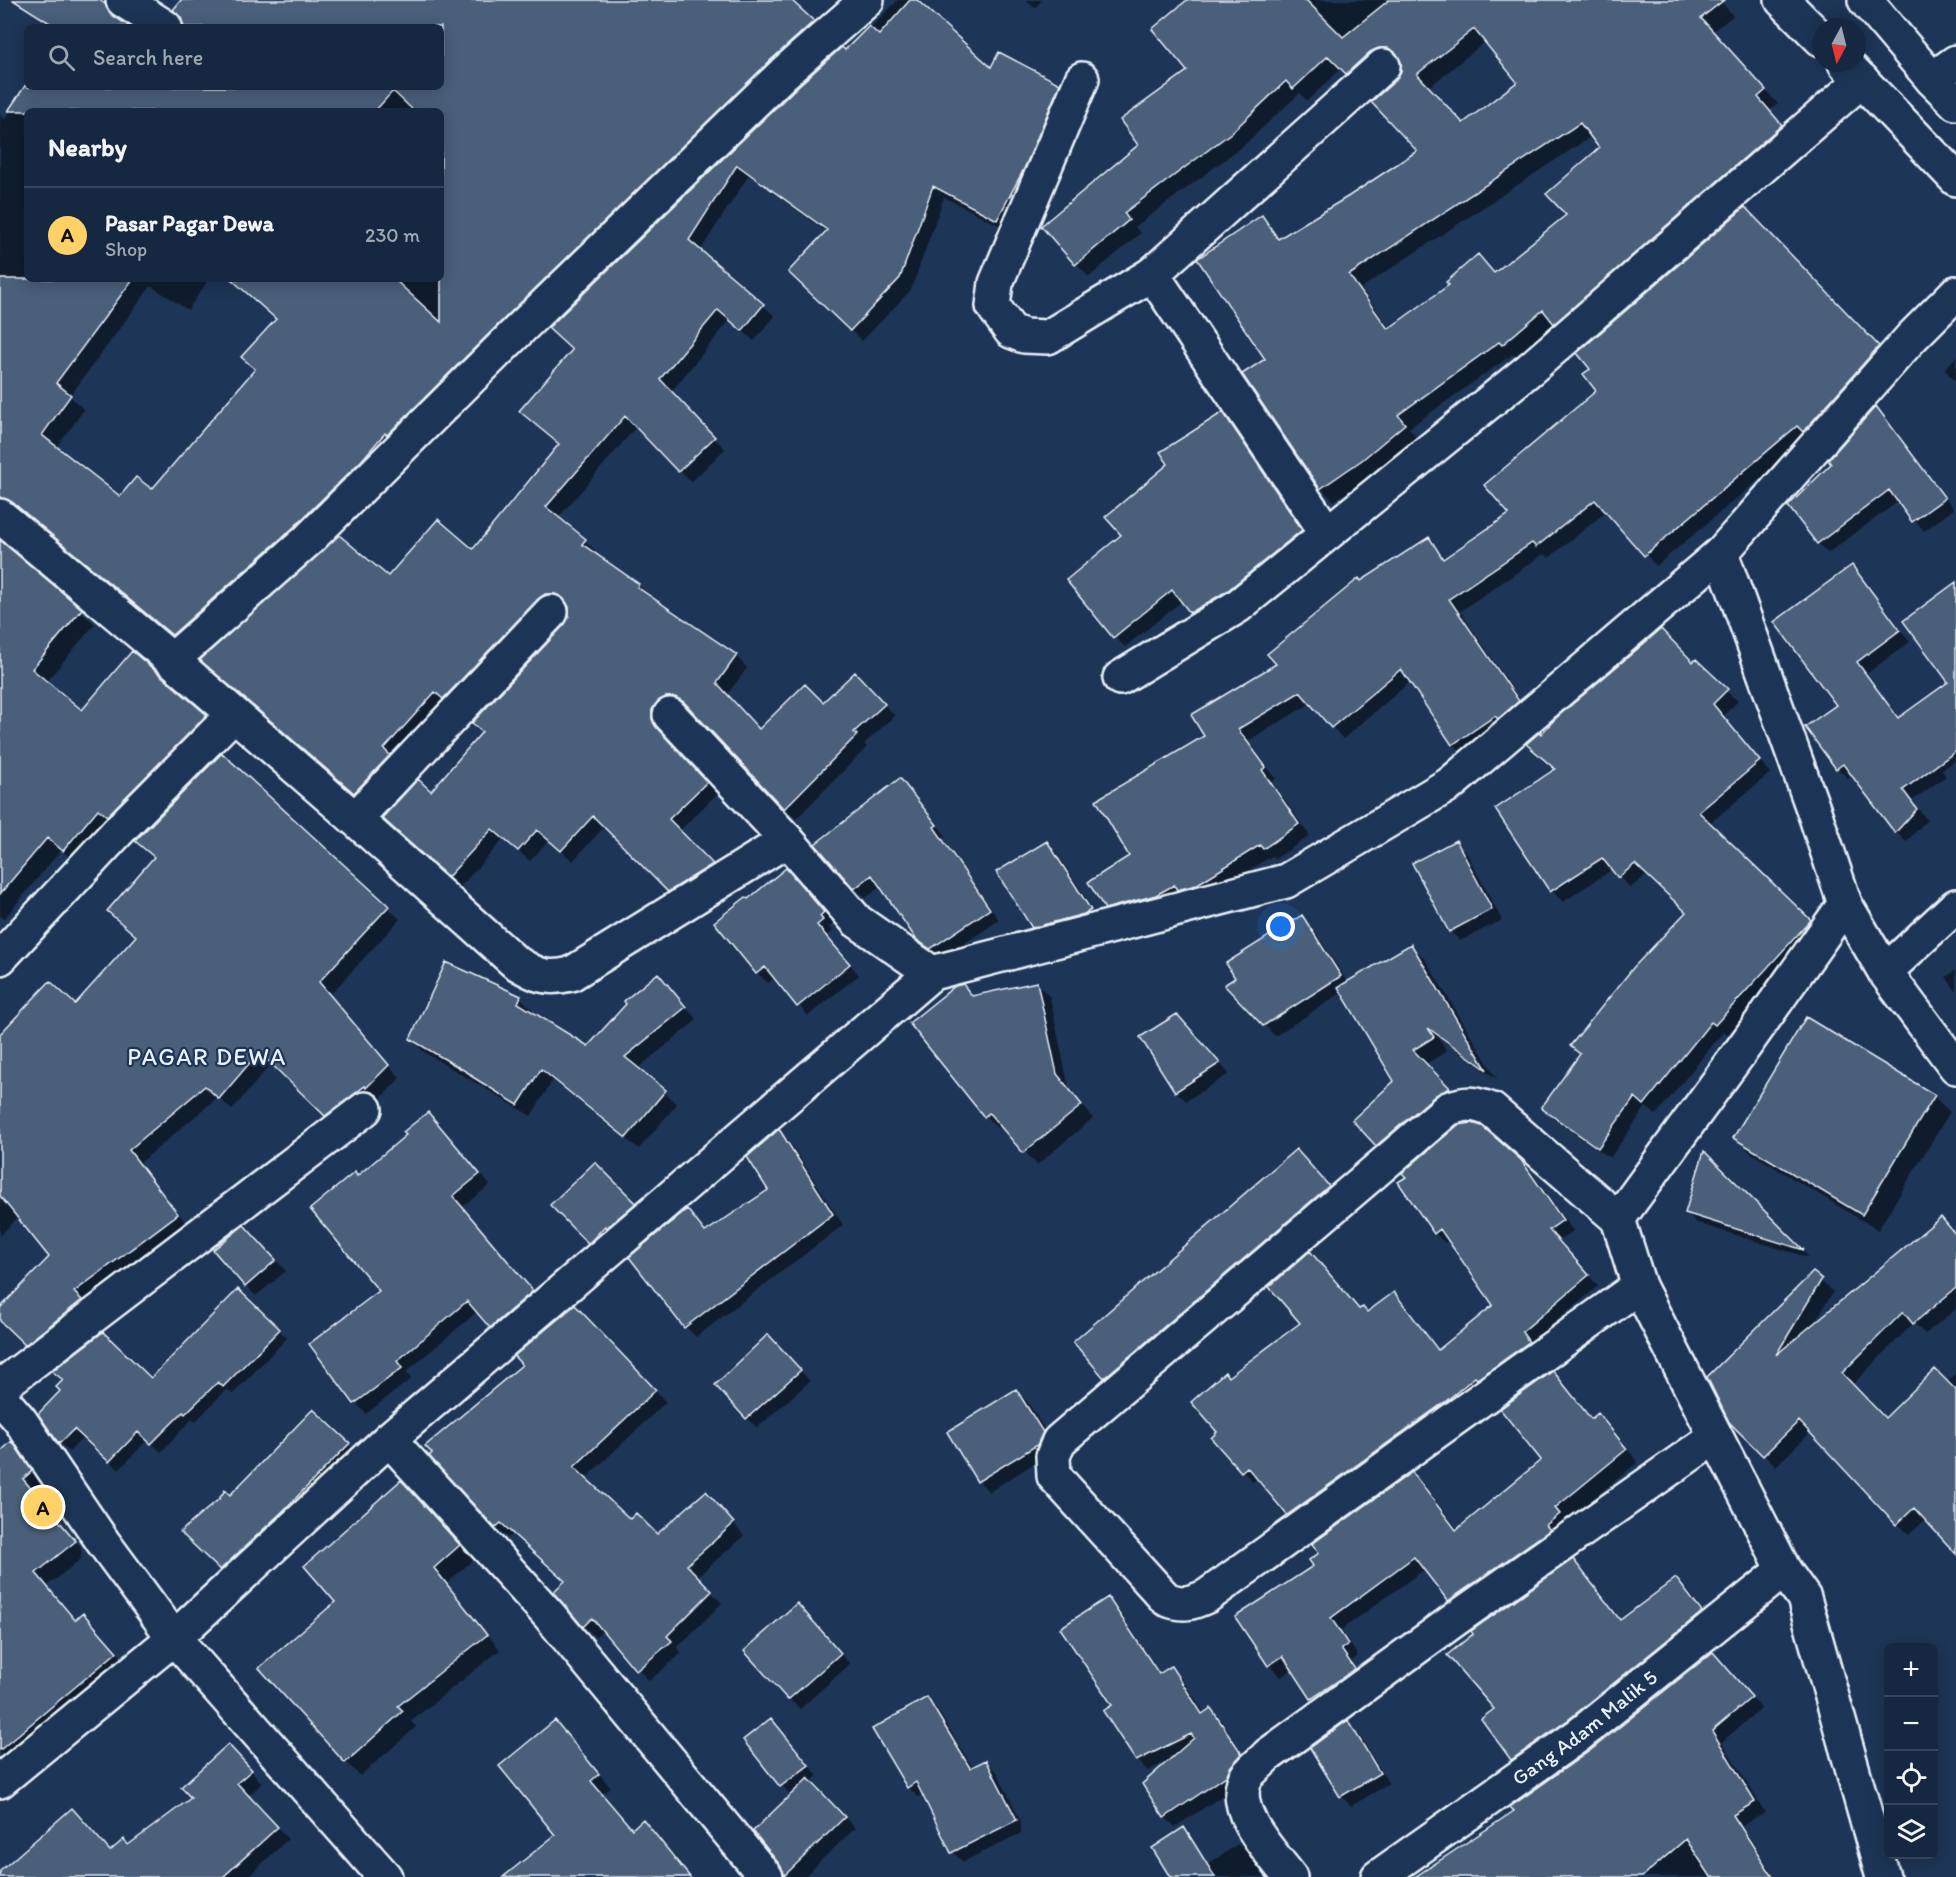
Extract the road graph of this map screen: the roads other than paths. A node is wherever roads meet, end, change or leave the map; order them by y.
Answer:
1 (123, 0) edge
2 (867, 0) edge
3 (1782, 0) edge
4 (1865, 0) edge
5 (160, 24) edge
6 (1812, 30) edge
7 (1383, 66) dead end
8 (1944, 70) edge
9 (1852, 72) edge
10 (1854, 72) edge
11 (1082, 79) dead end
12 (1956, 103) edge
13 (1956, 179) edge
14 (1152, 274) junction
15 (1956, 293) edge
16 (0, 516) edge
17 (1327, 532) junction
18 (1721, 553) junction
19 (551, 612) dead end
20 (172, 660) junction
21 (1120, 678) dead end
22 (233, 715) junction
23 (670, 715) dead end
24 (355, 819) junction
25 (788, 840) junction
26 (1845, 904) junction
27 (1956, 906) edge
28 (0, 958) edge
29 (1886, 972) junction
30 (932, 973) junction
31 (1956, 1067) edge
32 (365, 1108) dead end
33 (1618, 1219) junction
34 (1639, 1286) junction
35 (0, 1387) edge
36 (0, 1397) edge
37 (1715, 1437) junction
38 (389, 1439) junction
39 (1784, 1570) junction
40 (174, 1638) junction
41 (0, 1781) edge
42 (385, 1877) edge
43 (766, 1877) edge
44 (1290, 1877) edge
45 (1378, 1877) edge
46 (1883, 1877) edge

1 - 5 street
2 - 20 street
3 - 6 street
4 - 8 street
7 - 14 street
8 - 12 street
9 - 17 street
10 - 13 street
11 - 14 street
14 - 17 street
15 - 18 street
16 - 20 street
17 - 21 street
18 - 26 street
18 - 30 street
19 - 24 street
20 - 22 street
22 - 24 street
22 - 28 street
23 - 25 street
24 - 25 street
25 - 30 street
26 - 29 street
26 - 33 street
27 - 29 street
29 - 31 street
30 - 38 street
32 - 35 street
33 - 34 street
33 - 34 street
34 - 37 street
36 - 40 street
37 - 39 street
37 - 44 street
38 - 40 street
38 - 43 street
39 - 45 street, Gang Adam Malik 5
39 - 46 street
40 - 41 street
40 - 42 street

